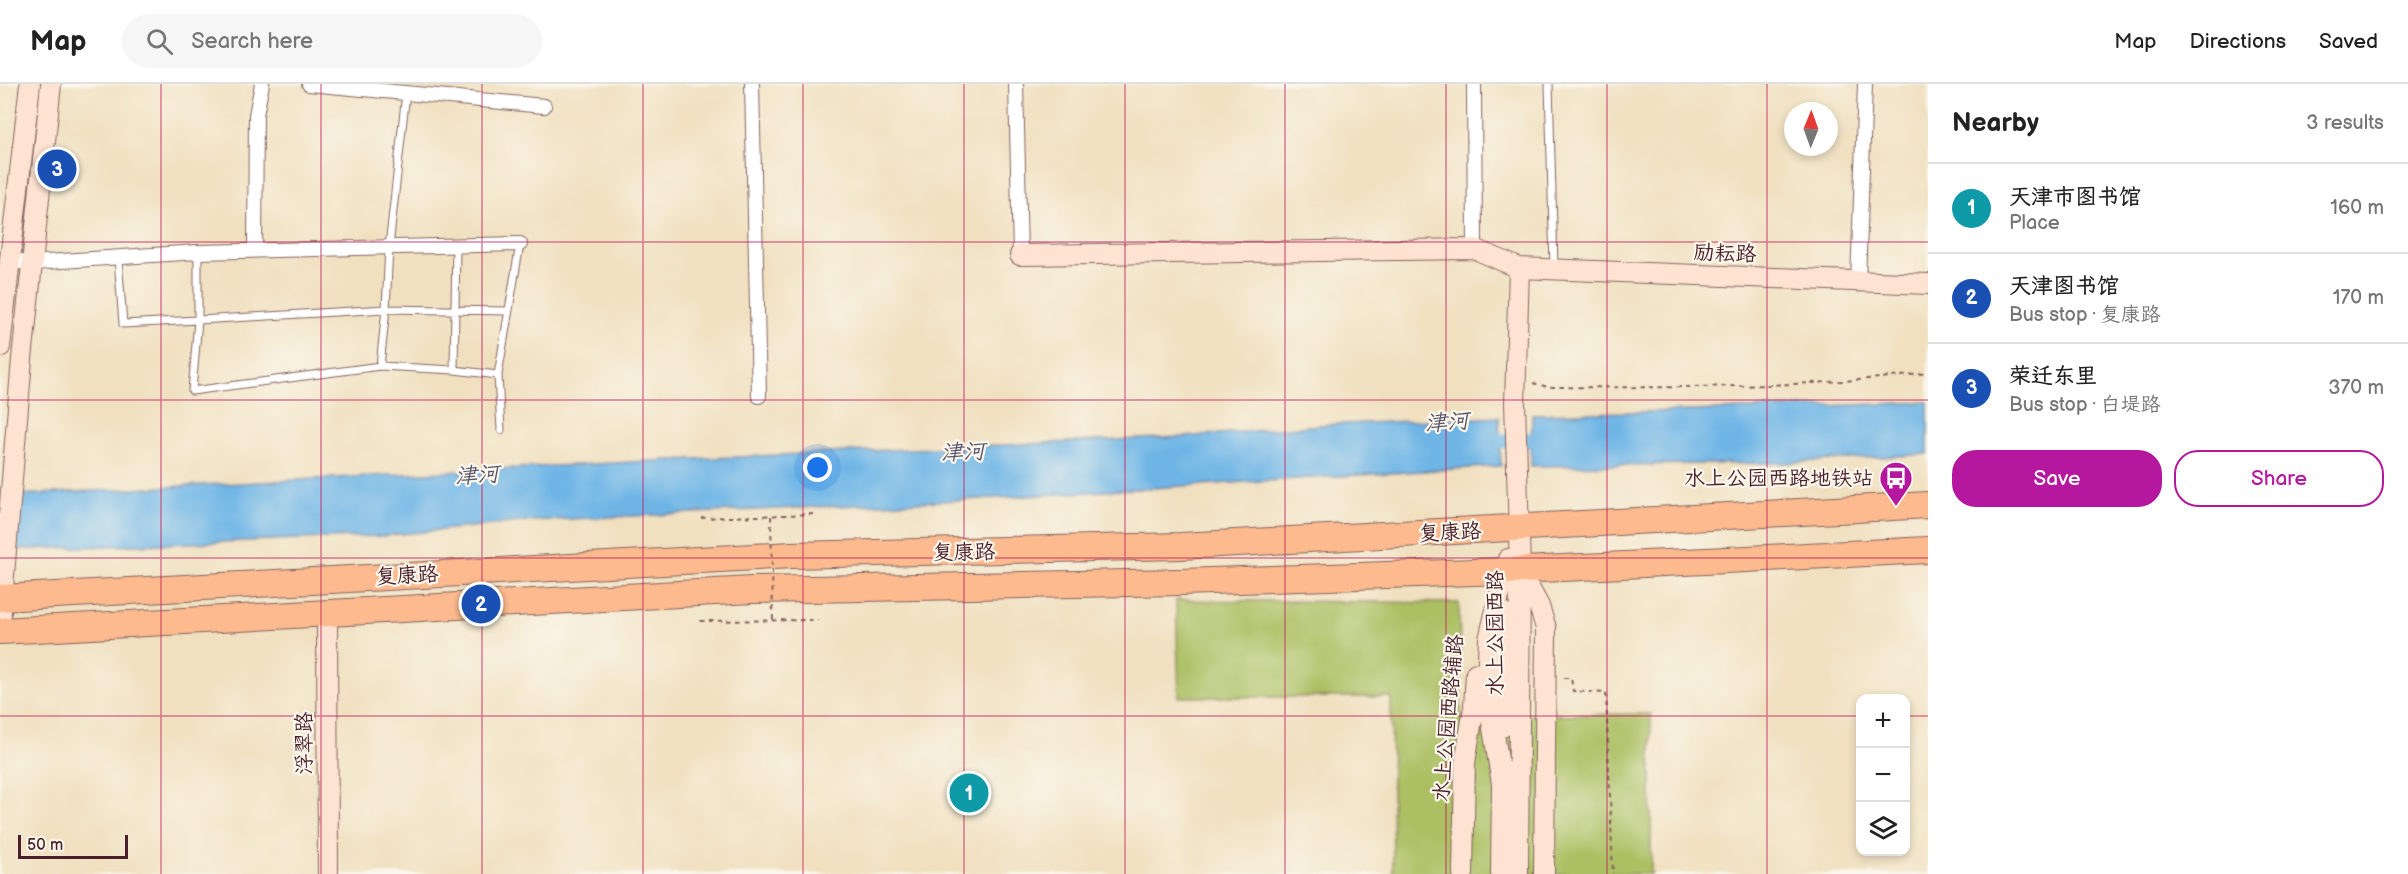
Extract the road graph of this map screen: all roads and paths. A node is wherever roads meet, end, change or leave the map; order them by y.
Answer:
1 (30, 84) edge
2 (51, 84) edge
3 (262, 84) edge
4 (309, 84) edge
5 (752, 84) edge
6 (1016, 84) edge
7 (1474, 84) edge
8 (1549, 84) edge
9 (1865, 84) edge
10 (406, 93) junction
11 (544, 106) dead end
12 (520, 244) joint
13 (456, 245) junction
14 (389, 247) junction
15 (1475, 249) junction
16 (255, 250) junction
17 (198, 252) junction
18 (1020, 255) joint
19 (118, 258) junction
20 (9, 261) junction
21 (31, 263) junction
22 (1520, 268) junction
23 (1554, 270) junction
24 (1858, 282) junction
25 (1928, 284) edge
26 (386, 309) junction
27 (454, 309) junction
28 (508, 311) junction
29 (198, 320) junction
30 (0, 347) edge
31 (380, 366) junction
32 (454, 369) junction
33 (1928, 373) edge
34 (498, 375) junction
35 (1516, 378) junction
36 (759, 396) dead end
37 (501, 430) dead end
38 (1928, 505) edge
39 (813, 514) dead end
40 (771, 516) junction
41 (701, 518) dead end
42 (1517, 528) junction
43 (1928, 550) edge
44 (1512, 571) junction
45 (0, 598) edge
46 (327, 613) junction
47 (818, 620) dead end
48 (700, 621) dead end
49 (773, 621) junction
50 (0, 623) edge
51 (0, 631) edge
52 (1546, 677) junction
53 (1510, 783) junction
54 (328, 874) edge
55 (1463, 874) edge
56 (1502, 874) edge
57 (1518, 874) edge
58 (1544, 874) edge
59 (1613, 874) edge

1 - 20 street
2 - 21 street
3 - 16 street
4 - 10 street
5 - 36 street
6 - 18 street
7 - 15 street
8 - 23 lane
9 - 24 street
10 - 11 street
10 - 14 lane
12 - 13 street
12 - 28 lane
13 - 14 street
13 - 27 lane
14 - 16 street
14 - 26 lane
15 - 18 street
15 - 22 street, 励耘路
16 - 17 street
17 - 19 street
17 - 29 lane
19 - 21 street
19 - 29 lane
20 - 21 street
20 - 30 street
21 - 45 street
22 - 23 street, 励耘路
22 - 35 street, 水上公园西路
23 - 24 street, 励耘路
24 - 25 street, 励耘路
26 - 27 lane
26 - 29 lane
26 - 31 lane
27 - 28 lane
27 - 32 lane
28 - 34 lane
29 - 31 lane
31 - 32 lane
32 - 34 lane
33 - 35 path
34 - 37 lane
35 - 42 street, 水上公园西路
38 - 42 highway, 复康路
39 - 40 path
40 - 41 path
40 - 49 path, bridge
42 - 44 street, 水上公园西路
42 - 45 highway, 复康路
43 - 44 highway, 复康路
44 - 46 highway, 复康路
44 - 52 street
44 - 53 street, 水上公园西路
44 - 53 street, 水上公园西路
44 - 55 street, 水上公园西路辅路
45 - 50 street
46 - 51 highway, 复康路
46 - 54 street, 浮翠路
47 - 49 path
48 - 49 path
52 - 58 street
52 - 59 path
53 - 56 street, 水上公园西路
53 - 57 street, 水上公园西路

